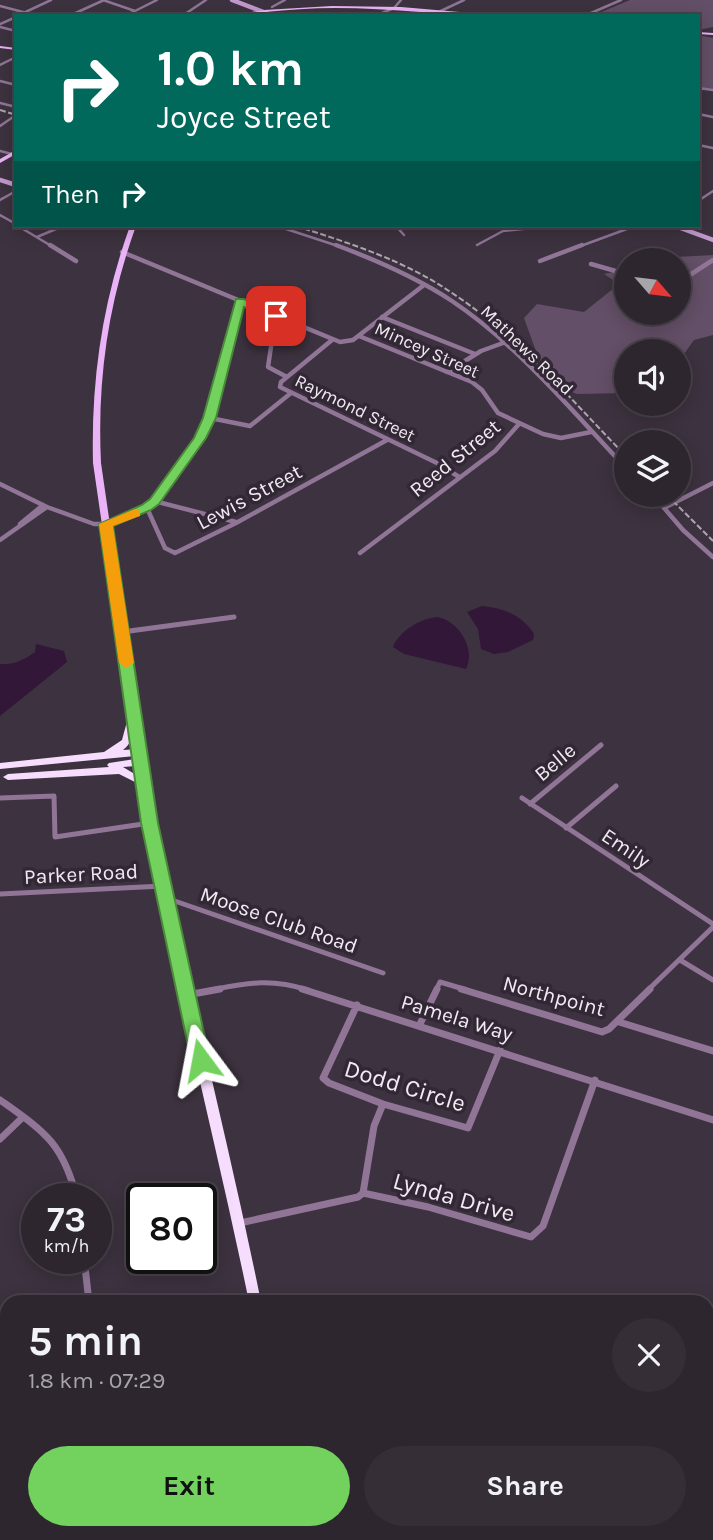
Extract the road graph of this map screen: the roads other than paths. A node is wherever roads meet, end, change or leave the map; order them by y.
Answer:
1 (51, 0) edge
2 (104, 0) edge
3 (157, 0) edge
4 (206, 0) edge
5 (232, 0) edge
6 (285, 0) edge
7 (401, 0) edge
8 (462, 0) edge
9 (621, 0) edge
10 (241, 1) edge
11 (272, 7) junction
12 (395, 7) junction
13 (0, 8) edge
14 (260, 10) junction
15 (135, 11) junction
16 (440, 11) junction
17 (25, 12) junction
18 (21, 14) edge
19 (32, 14) edge
20 (73, 14) edge
21 (129, 14) edge
22 (185, 14) edge
23 (240, 14) edge
24 (245, 14) edge
25 (269, 14) edge
26 (379, 14) edge
27 (434, 14) edge
28 (467, 14) edge
29 (478, 14) edge
30 (589, 14) edge
31 (22, 228) edge
32 (58, 228) edge
33 (132, 228) edge
34 (283, 228) edge
35 (398, 228) edge
36 (511, 228) edge
37 (630, 228) edge
38 (680, 228) edge
39 (404, 235) dead end
40 (37, 237) junction
41 (713, 240) edge
42 (477, 245) dead end
43 (122, 252) junction
44 (713, 260) edge
45 (76, 261) dead end
46 (540, 261) dead end
47 (592, 264) dead end
48 (614, 270) edge
49 (691, 274) edge
50 (424, 285) junction
51 (240, 301) junction
52 (382, 317) junction
53 (291, 322) junction
54 (359, 336) junction
55 (332, 340) junction
56 (503, 343) junction
57 (475, 354) junction
58 (447, 372) junction
59 (287, 377) junction
60 (291, 393) junction
61 (209, 418) junction
62 (519, 424) junction
63 (591, 432) junction
64 (387, 440) junction
65 (614, 456) edge
66 (460, 477) junction
67 (713, 483) edge
68 (0, 484) edge
69 (154, 501) junction
70 (45, 506) junction
71 (147, 508) junction
72 (664, 509) joint
73 (236, 523) junction
74 (106, 524) junction
75 (0, 530) edge
76 (9, 533) junction
77 (0, 540) edge
78 (360, 552) dead end
79 (713, 557) edge
80 (234, 617) dead end
81 (122, 632) junction
82 (134, 714) junction
83 (601, 745) dead end
84 (100, 757) junction
85 (140, 757) junction
86 (0, 766) edge
87 (4, 777) edge
88 (616, 786) dead end
89 (145, 788) junction
90 (0, 798) edge
91 (522, 798) dead end
92 (530, 804) junction
93 (150, 823) junction
94 (566, 828) junction
95 (163, 886) junction
96 (0, 894) edge
97 (166, 898) junction
98 (713, 925) edge
99 (680, 960) junction
100 (383, 973) dead end
101 (713, 981) edge
102 (187, 995) junction
103 (357, 1005) junction
104 (619, 1022) junction
105 (420, 1024) junction
106 (500, 1050) junction
107 (713, 1051) edge
108 (595, 1080) junction
109 (0, 1100) edge
110 (383, 1104) junction
111 (23, 1117) junction
112 (713, 1119) edge
113 (0, 1139) edge
114 (73, 1183) edge
115 (363, 1193) junction
116 (240, 1223) junction
117 (86, 1274) edge
118 (88, 1295) edge
119 (254, 1295) edge

1 - 17 street
2 - 15 street
2 - 20 street
3 - 15 street
4 - 22 street
5 - 10 street
6 - 11 street
7 - 12 street
8 - 16 street
9 - 30 street
10 - 14 street
11 - 12 main road
11 - 14 main road
12 - 14 main road
12 - 16 main road
12 - 26 street
13 - 17 street
14 - 23 main road
14 - 24 main road
14 - 25 street
15 - 21 street
16 - 27 street
16 - 28 main road
16 - 29 main road
17 - 18 street
17 - 19 street
31 - 40 street
32 - 40 street
33 - 43 main road
34 - 50 street, Mathews Road
35 - 39 street
36 - 42 street
37 - 46 street
38 - 41 street
40 - 45 street
43 - 51 street
43 - 74 main road
44 - 49 street
47 - 48 street
50 - 52 street
50 - 56 street, Mathews Road
51 - 53 street
51 - 61 street
52 - 54 street
52 - 57 street
53 - 55 street
53 - 59 street, Raymond Street
54 - 55 street
54 - 58 street, Mincey Street
55 - 59 street
56 - 57 street
56 - 63 street, Mathews Road
57 - 58 street
58 - 62 street, Mincey Street
59 - 60 street, Raymond Street
60 - 61 street
60 - 64 street, Raymond Street
61 - 69 street
62 - 63 street, Mincey Street
62 - 66 street, Reed Street
63 - 65 street, Mathews Road
64 - 66 street, Raymond Street
64 - 73 street, Lewis Street
66 - 78 street, Reed Street
67 - 72 street
68 - 70 street
69 - 71 street
69 - 73 street
70 - 74 street
70 - 76 street
71 - 73 street, Lewis Street
71 - 74 street
72 - 79 street
74 - 81 main road
75 - 76 street
76 - 77 street
80 - 81 street
81 - 82 main road
82 - 84 highway
82 - 85 main road
83 - 92 street, Belle
84 - 85 highway
84 - 86 highway
85 - 87 highway
85 - 89 highway
87 - 89 highway
88 - 94 street
89 - 93 highway
90 - 93 street
91 - 92 street, Emily
92 - 94 street, Emily
93 - 95 highway
94 - 98 street, Emily
95 - 96 street, Parker Road
95 - 97 highway
97 - 100 street, Moose Club Road
97 - 102 highway
98 - 99 street, Northpoint
99 - 101 street
99 - 104 street, Northpoint
102 - 103 street, Pamela Way
102 - 116 highway
103 - 105 street, Pamela Way
103 - 110 street, Dodd Circle
104 - 105 street, Northpoint
104 - 107 street
105 - 106 street, Pamela Way
106 - 108 street, Pamela Way
106 - 110 street, Dodd Circle
108 - 112 street, Pamela Way
108 - 115 street, Lynda Drive
109 - 111 street
110 - 115 street, Lynda Drive
111 - 113 street
111 - 114 street
115 - 116 street, Lynda Drive
116 - 119 highway
117 - 118 street

